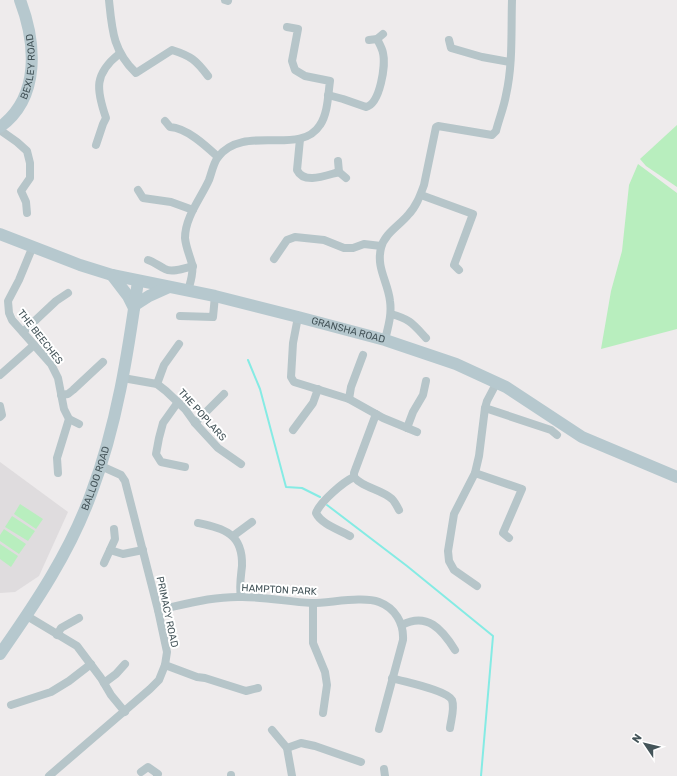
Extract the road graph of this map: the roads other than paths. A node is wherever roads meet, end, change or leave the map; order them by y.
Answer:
1 (109, 0) edge
2 (512, 0) edge
3 (23, 1) edge
4 (287, 27) dead end
5 (376, 37) dead end
6 (449, 40) dead end
7 (120, 54) junction
8 (510, 62) junction
9 (208, 76) dead end
10 (328, 95) junction
11 (165, 120) dead end
12 (0, 127) edge
13 (0, 130) edge
14 (300, 139) junction
15 (96, 145) dead end
16 (218, 157) junction
17 (338, 161) dead end
18 (339, 172) junction
19 (346, 178) dead end
20 (138, 190) dead end
21 (421, 195) junction
22 (193, 210) junction
23 (27, 213) dead end
24 (0, 234) edge
25 (33, 246) junction
26 (381, 246) junction
27 (274, 259) dead end
28 (148, 260) dead end
29 (193, 266) junction
30 (459, 270) dead end
31 (112, 275) junction
32 (138, 281) junction
33 (169, 287) junction
34 (188, 291) junction
35 (68, 293) dead end
36 (215, 296) junction
37 (4, 306) edge
38 (134, 307) junction
39 (391, 314) junction
40 (180, 316) dead end
41 (298, 317) junction
42 (23, 332) junction
43 (426, 338) dead end
44 (385, 340) junction
45 (34, 344) junction
46 (179, 344) dead end
47 (363, 355) dead end
48 (103, 362) dead end
49 (0, 375) edge
50 (123, 378) junction
51 (426, 381) dead end
52 (497, 382) junction
53 (157, 384) junction
54 (318, 389) junction
55 (224, 394) dead end
56 (62, 395) junction
57 (349, 399) junction
58 (178, 402) junction
59 (0, 406) edge
60 (485, 408) junction
61 (376, 414) junction
62 (0, 417) edge
63 (69, 419) junction
64 (195, 423) junction
65 (78, 424) dead end
66 (407, 428) junction
67 (293, 430) dead end
68 (417, 432) dead end
69 (557, 435) dead end
70 (241, 464) dead end
71 (101, 466) junction
72 (185, 467) dead end
73 (58, 473) dead end
74 (475, 473) junction
75 (354, 477) junction
76 (677, 478) edge
77 (399, 510) dead end
78 (252, 522) dead end
79 (198, 523) dead end
80 (114, 529) dead end
81 (233, 536) junction
82 (350, 536) dead end
83 (509, 538) dead end
84 (110, 550) junction
85 (143, 550) junction
86 (104, 563) dead end
87 (477, 586) dead end
88 (241, 597) junction
89 (313, 603) junction
90 (158, 610) junction
91 (27, 616) junction
92 (79, 618) dead end
93 (402, 625) junction
94 (57, 635) junction
95 (455, 650) dead end
96 (0, 654) edge
97 (91, 664) junction
98 (125, 664) dead end
99 (165, 665) junction
100 (392, 678) junction
101 (104, 683) junction
102 (258, 688) dead end
103 (11, 705) dead end
104 (125, 712) junction
105 (323, 713) dead end
106 (450, 728) dead end
107 (379, 729) dead end
108 (272, 730) dead end
109 (287, 748) junction
110 (361, 762) dead end
111 (141, 772) dead end
112 (49, 776) edge
113 (157, 776) edge
114 (292, 776) edge

1 - 7 street
2 - 8 street
3 - 12 street, BEXLEY ROAD
4 - 10 street
5 - 10 street
6 - 8 street
7 - 9 street
7 - 15 street
8 - 21 street
10 - 14 street
11 - 16 street
13 - 23 street
14 - 16 street
14 - 18 street
16 - 22 street
17 - 18 street
18 - 19 street
20 - 22 street
21 - 26 street
21 - 30 street
22 - 29 street
24 - 25 street, GRANSHA ROAD
25 - 31 street, GRANSHA ROAD
25 - 37 street, THE BEECHES
26 - 27 street
26 - 39 street
28 - 29 street
29 - 34 street
31 - 32 street, GRANSHA ROAD
31 - 38 street
32 - 33 street, GRANSHA ROAD
32 - 38 street, BALLOO ROAD
33 - 34 street, GRANSHA ROAD
33 - 38 street
34 - 36 street, GRANSHA ROAD
35 - 42 street
36 - 40 street
36 - 41 street, GRANSHA ROAD
37 - 42 street, THE BEECHES
38 - 50 street, BALLOO ROAD
39 - 43 street
39 - 44 street
41 - 44 street, GRANSHA ROAD
41 - 54 street
42 - 45 street, THE BEECHES
44 - 52 street, GRANSHA ROAD
45 - 49 street
45 - 56 street, THE BEECHES
46 - 53 street
47 - 57 street
48 - 56 street
50 - 53 street
50 - 71 street, BALLOO ROAD
51 - 66 street
52 - 60 street
52 - 76 street, GRANSHA ROAD
53 - 58 street, THE POPLARS
54 - 57 street
54 - 67 street
55 - 64 street
56 - 63 street, THE BEECHES
57 - 61 street
58 - 64 street, THE POPLARS
58 - 72 street
59 - 62 street
60 - 69 street
60 - 74 street
61 - 66 street
61 - 75 street
63 - 65 street
63 - 73 street
64 - 70 street, THE POPLARS
66 - 68 street
71 - 85 street, PRIMACY ROAD
71 - 91 street, BALLOO ROAD
74 - 83 street
74 - 87 street
75 - 77 street
75 - 82 street
78 - 81 street
79 - 81 street
80 - 84 street
81 - 88 street
84 - 85 street
84 - 86 street
85 - 90 street, PRIMACY ROAD
88 - 89 street, HAMPTON PARK
88 - 90 street, HAMPTON PARK
89 - 93 street, HAMPTON PARK
89 - 105 street
90 - 99 street, PRIMACY ROAD
91 - 94 street
91 - 96 street, BALLOO ROAD
92 - 94 street
93 - 95 street
93 - 100 street
94 - 97 street
97 - 101 street
97 - 103 street
98 - 101 street
99 - 102 street
99 - 104 street, PRIMACY ROAD
100 - 106 street
100 - 107 street
101 - 104 street
104 - 112 street, PRIMACY ROAD
108 - 109 street
109 - 110 street
109 - 114 street
111 - 113 street

